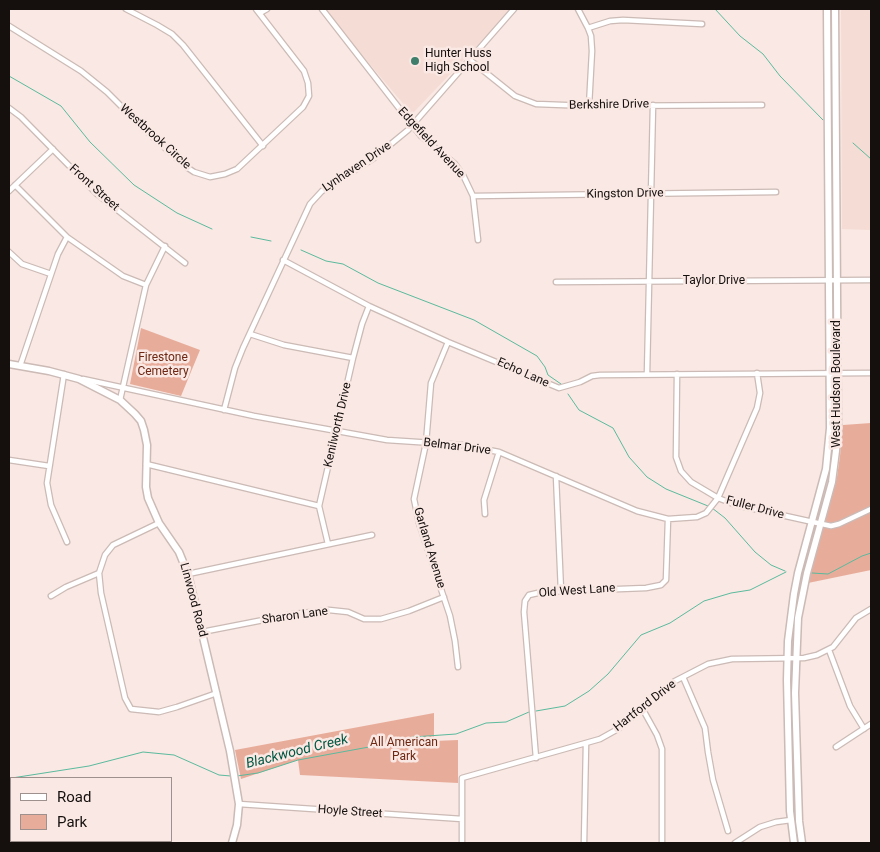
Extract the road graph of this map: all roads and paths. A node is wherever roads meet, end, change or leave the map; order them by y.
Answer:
1 (126, 9) edge
2 (256, 9) edge
3 (267, 9) edge
4 (322, 9) edge
5 (514, 9) edge
6 (578, 9) edge
7 (827, 9) edge
8 (836, 9) edge
9 (260, 13) junction
10 (702, 24) dead end
11 (9, 26) edge
12 (588, 28) junction
13 (470, 60) junction
14 (653, 105) junction
15 (762, 105) dead end
16 (589, 106) junction
17 (9, 108) edge
18 (412, 126) junction
19 (262, 146) junction
20 (53, 148) junction
21 (15, 185) junction
22 (9, 191) edge
23 (776, 192) dead end
24 (651, 193) junction
25 (474, 196) junction
26 (67, 237) junction
27 (478, 240) dead end
28 (165, 246) junction
29 (9, 252) edge
30 (283, 260) junction
31 (185, 263) dead end
32 (51, 274) junction
33 (871, 280) edge
34 (648, 281) junction
35 (829, 281) junction
36 (837, 281) junction
37 (556, 282) dead end
38 (146, 285) junction
39 (369, 306) junction
40 (250, 334) junction
41 (448, 342) junction
42 (353, 358) junction
43 (9, 364) edge
44 (20, 366) junction
45 (838, 373) junction
46 (871, 373) edge
47 (64, 374) junction
48 (647, 374) junction
49 (677, 374) junction
50 (757, 374) junction
51 (830, 374) junction
52 (79, 379) junction
53 (123, 387) junction
54 (120, 400) junction
55 (224, 410) junction
56 (337, 430) junction
57 (426, 442) junction
58 (499, 452) junction
59 (9, 460) edge
60 (146, 464) junction
61 (49, 466) junction
62 (556, 476) junction
63 (718, 498) junction
64 (319, 506) junction
65 (871, 509) edge
66 (485, 514) dead end
67 (668, 519) junction
68 (813, 522) junction
69 (159, 523) junction
70 (820, 524) junction
71 (372, 535) dead end
72 (67, 542) dead end
73 (328, 544) junction
74 (99, 573) junction
75 (188, 574) junction
76 (561, 591) junction
77 (51, 596) dead end
78 (444, 597) junction
79 (871, 609) edge
80 (202, 632) junction
81 (829, 650) junction
82 (787, 658) junction
83 (796, 658) junction
84 (458, 667) dead end
85 (683, 677) junction
86 (217, 693) junction
87 (642, 708) junction
88 (871, 724) edge
89 (864, 729) junction
90 (586, 744) junction
91 (836, 747) dead end
92 (536, 758) junction
93 (239, 804) junction
94 (462, 819) junction
95 (791, 820) junction
96 (728, 830) dead end
97 (232, 843) edge
98 (462, 843) edge
99 (584, 843) edge
100 (662, 843) edge
101 (735, 843) edge
102 (794, 843) edge
103 (802, 843) edge

1 - 19 street
2 - 9 street, Westbrook Circle
3 - 9 street
4 - 18 street, Edgefield Avenue
5 - 13 street, Lynhaven Drive
6 - 12 street
7 - 35 main road, West Hudson Boulevard
8 - 36 main road, West Hudson Boulevard
9 - 19 street, Westbrook Circle
10 - 12 street
11 - 19 street, Westbrook Circle
12 - 16 street
13 - 16 street, Berkshire Drive
13 - 18 street, Lynhaven Drive
14 - 15 street, Berkshire Drive
14 - 16 street, Berkshire Drive
14 - 24 street
17 - 20 street, Front Street
18 - 25 street, Edgefield Avenue
18 - 30 street, Lynhaven Drive
20 - 21 street
20 - 28 street, Front Street
21 - 22 street
21 - 26 street
23 - 24 street, Kingston Drive
24 - 25 street, Kingston Drive
24 - 34 street
25 - 27 street, Edgefield Avenue
26 - 32 street
26 - 38 street
28 - 31 street, Front Street
28 - 38 street
29 - 32 street
30 - 39 street, Echo Lane
30 - 40 street, Lynhaven Drive
32 - 44 street
33 - 36 street, Taylor Drive
34 - 35 street, Taylor Drive
34 - 37 street, Taylor Drive
34 - 48 street
35 - 36 street, Taylor Drive
35 - 51 main road, West Hudson Boulevard
36 - 45 main road, West Hudson Boulevard
38 - 53 street
39 - 41 street, Echo Lane
39 - 42 street, Kenilworth Drive
40 - 42 street
40 - 55 street, Lynhaven Drive
41 - 48 street, Echo Lane
41 - 57 street, Garland Avenue
42 - 56 street, Kenilworth Drive
43 - 44 main road, Linwood Road
44 - 47 main road, Linwood Road
45 - 46 street, Echo Lane
45 - 51 street, Echo Lane
45 - 70 main road, West Hudson Boulevard
47 - 52 main road, Linwood Road
47 - 61 street
48 - 49 street, Echo Lane
49 - 50 street, Echo Lane
49 - 63 street, Fuller Drive
50 - 51 street, Echo Lane
50 - 63 street, Belmar Drive
51 - 68 main road, West Hudson Boulevard
52 - 53 street, Belmar Drive
52 - 54 main road, Linwood Road
53 - 54 street
53 - 55 street, Belmar Drive
54 - 60 main road, Linwood Road
55 - 56 street, Belmar Drive
56 - 57 street, Belmar Drive
56 - 64 street, Kenilworth Drive
57 - 58 street, Belmar Drive
57 - 78 street, Garland Avenue
58 - 62 street, Belmar Drive
58 - 66 street
59 - 61 street
60 - 64 street
60 - 69 main road, Linwood Road
61 - 72 street
62 - 67 street, Belmar Drive
62 - 76 street
63 - 67 street, Belmar Drive
63 - 68 street, Fuller Drive
64 - 73 street, Kenilworth Drive
65 - 70 street, Fuller Drive
67 - 76 street, Old West Lane
68 - 70 street, Fuller Drive
68 - 82 main road, West Hudson Boulevard
69 - 74 street
69 - 75 main road, Linwood Road
70 - 83 main road, West Hudson Boulevard
71 - 73 street
73 - 75 street
74 - 77 street
74 - 86 street
75 - 80 main road, Linwood Road
76 - 92 street, Old West Lane
78 - 80 street, Sharon Lane
78 - 84 street, Garland Avenue
79 - 81 street, Hartford Drive
80 - 86 main road, Linwood Road
81 - 83 street, Hartford Drive
81 - 89 street
82 - 83 street, Hartford Drive
82 - 85 street, Hartford Drive
82 - 95 main road, West Hudson Boulevard
83 - 103 main road, West Hudson Boulevard
85 - 87 street, Hartford Drive
85 - 96 street
86 - 93 main road, Linwood Road
87 - 90 street, Hartford Drive
87 - 100 street
88 - 89 street
89 - 91 street
90 - 92 street, Hartford Drive
90 - 99 street
92 - 94 street, Hartford Drive
93 - 94 street, Hoyle Street
93 - 97 main road, Linwood Road
94 - 98 street
95 - 101 street
95 - 102 main road, West Hudson Boulevard

